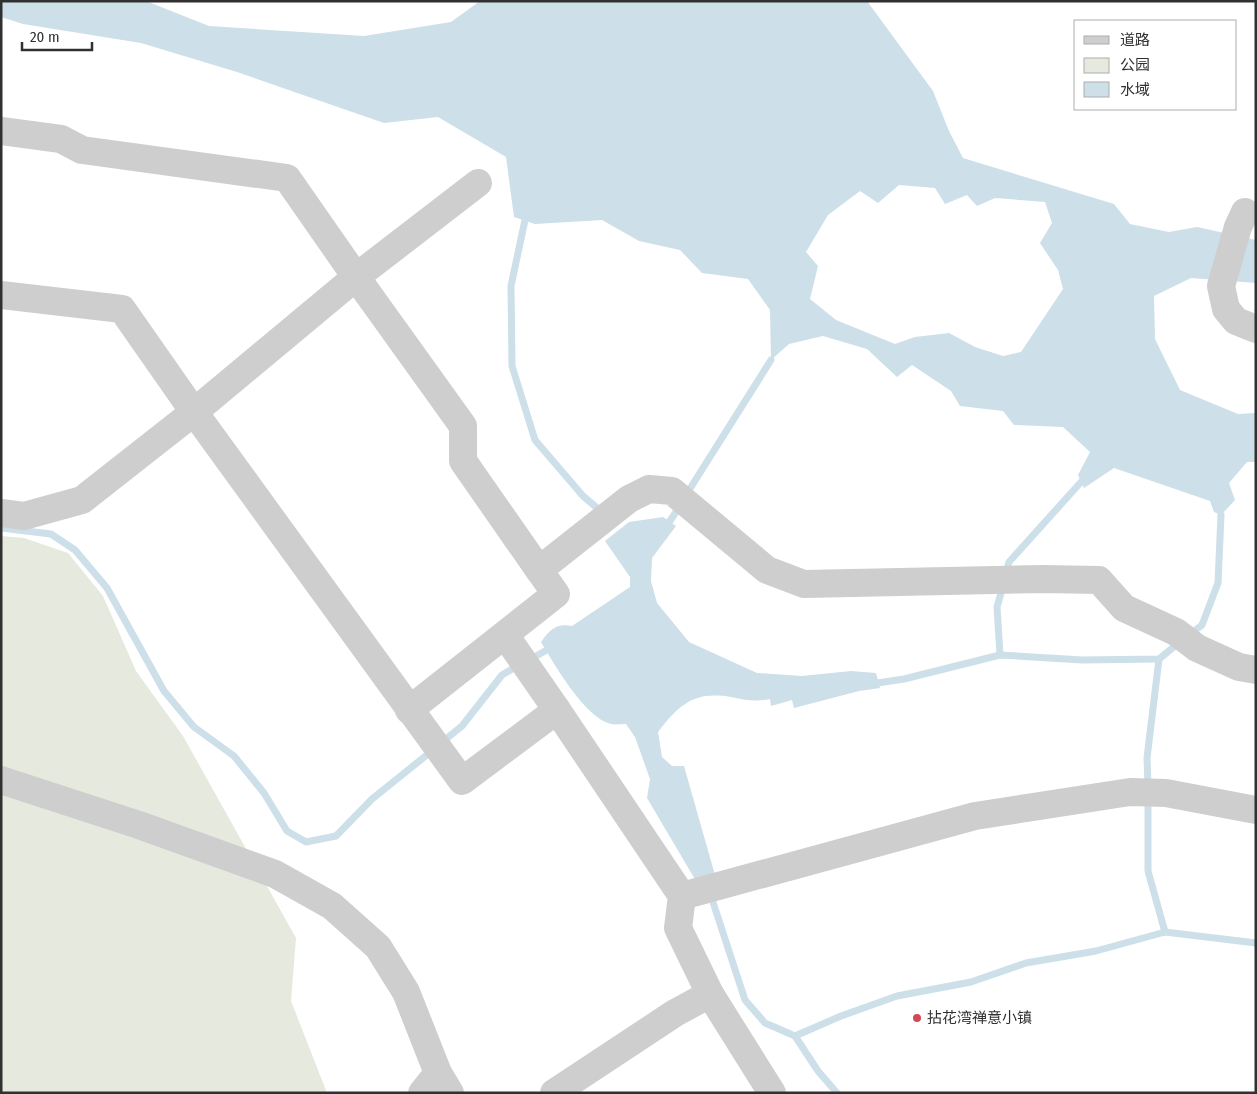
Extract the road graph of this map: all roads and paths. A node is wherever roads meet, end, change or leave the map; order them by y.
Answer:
1 (1, 131) edge
2 (478, 183) dead end
3 (1241, 219) dead end
4 (356, 277) junction
5 (1, 295) edge
6 (1256, 329) edge
7 (194, 412) junction
8 (1, 513) edge
9 (539, 570) junction
10 (510, 642) junction
11 (1256, 670) edge
12 (409, 710) junction
13 (557, 710) junction
14 (1, 780) edge
15 (1256, 810) edge
16 (687, 894) junction
17 (710, 994) junction
18 (436, 1086) edge
19 (554, 1093) edge
20 (772, 1093) edge

1 - 4 street
2 - 4 street
3 - 6 street
4 - 7 street
4 - 9 street
5 - 7 street
7 - 8 street
7 - 12 street
9 - 10 street
9 - 11 street
10 - 12 street
10 - 13 street
12 - 13 street
13 - 16 street
14 - 18 street
15 - 16 street
16 - 17 street
17 - 19 street
17 - 20 street

